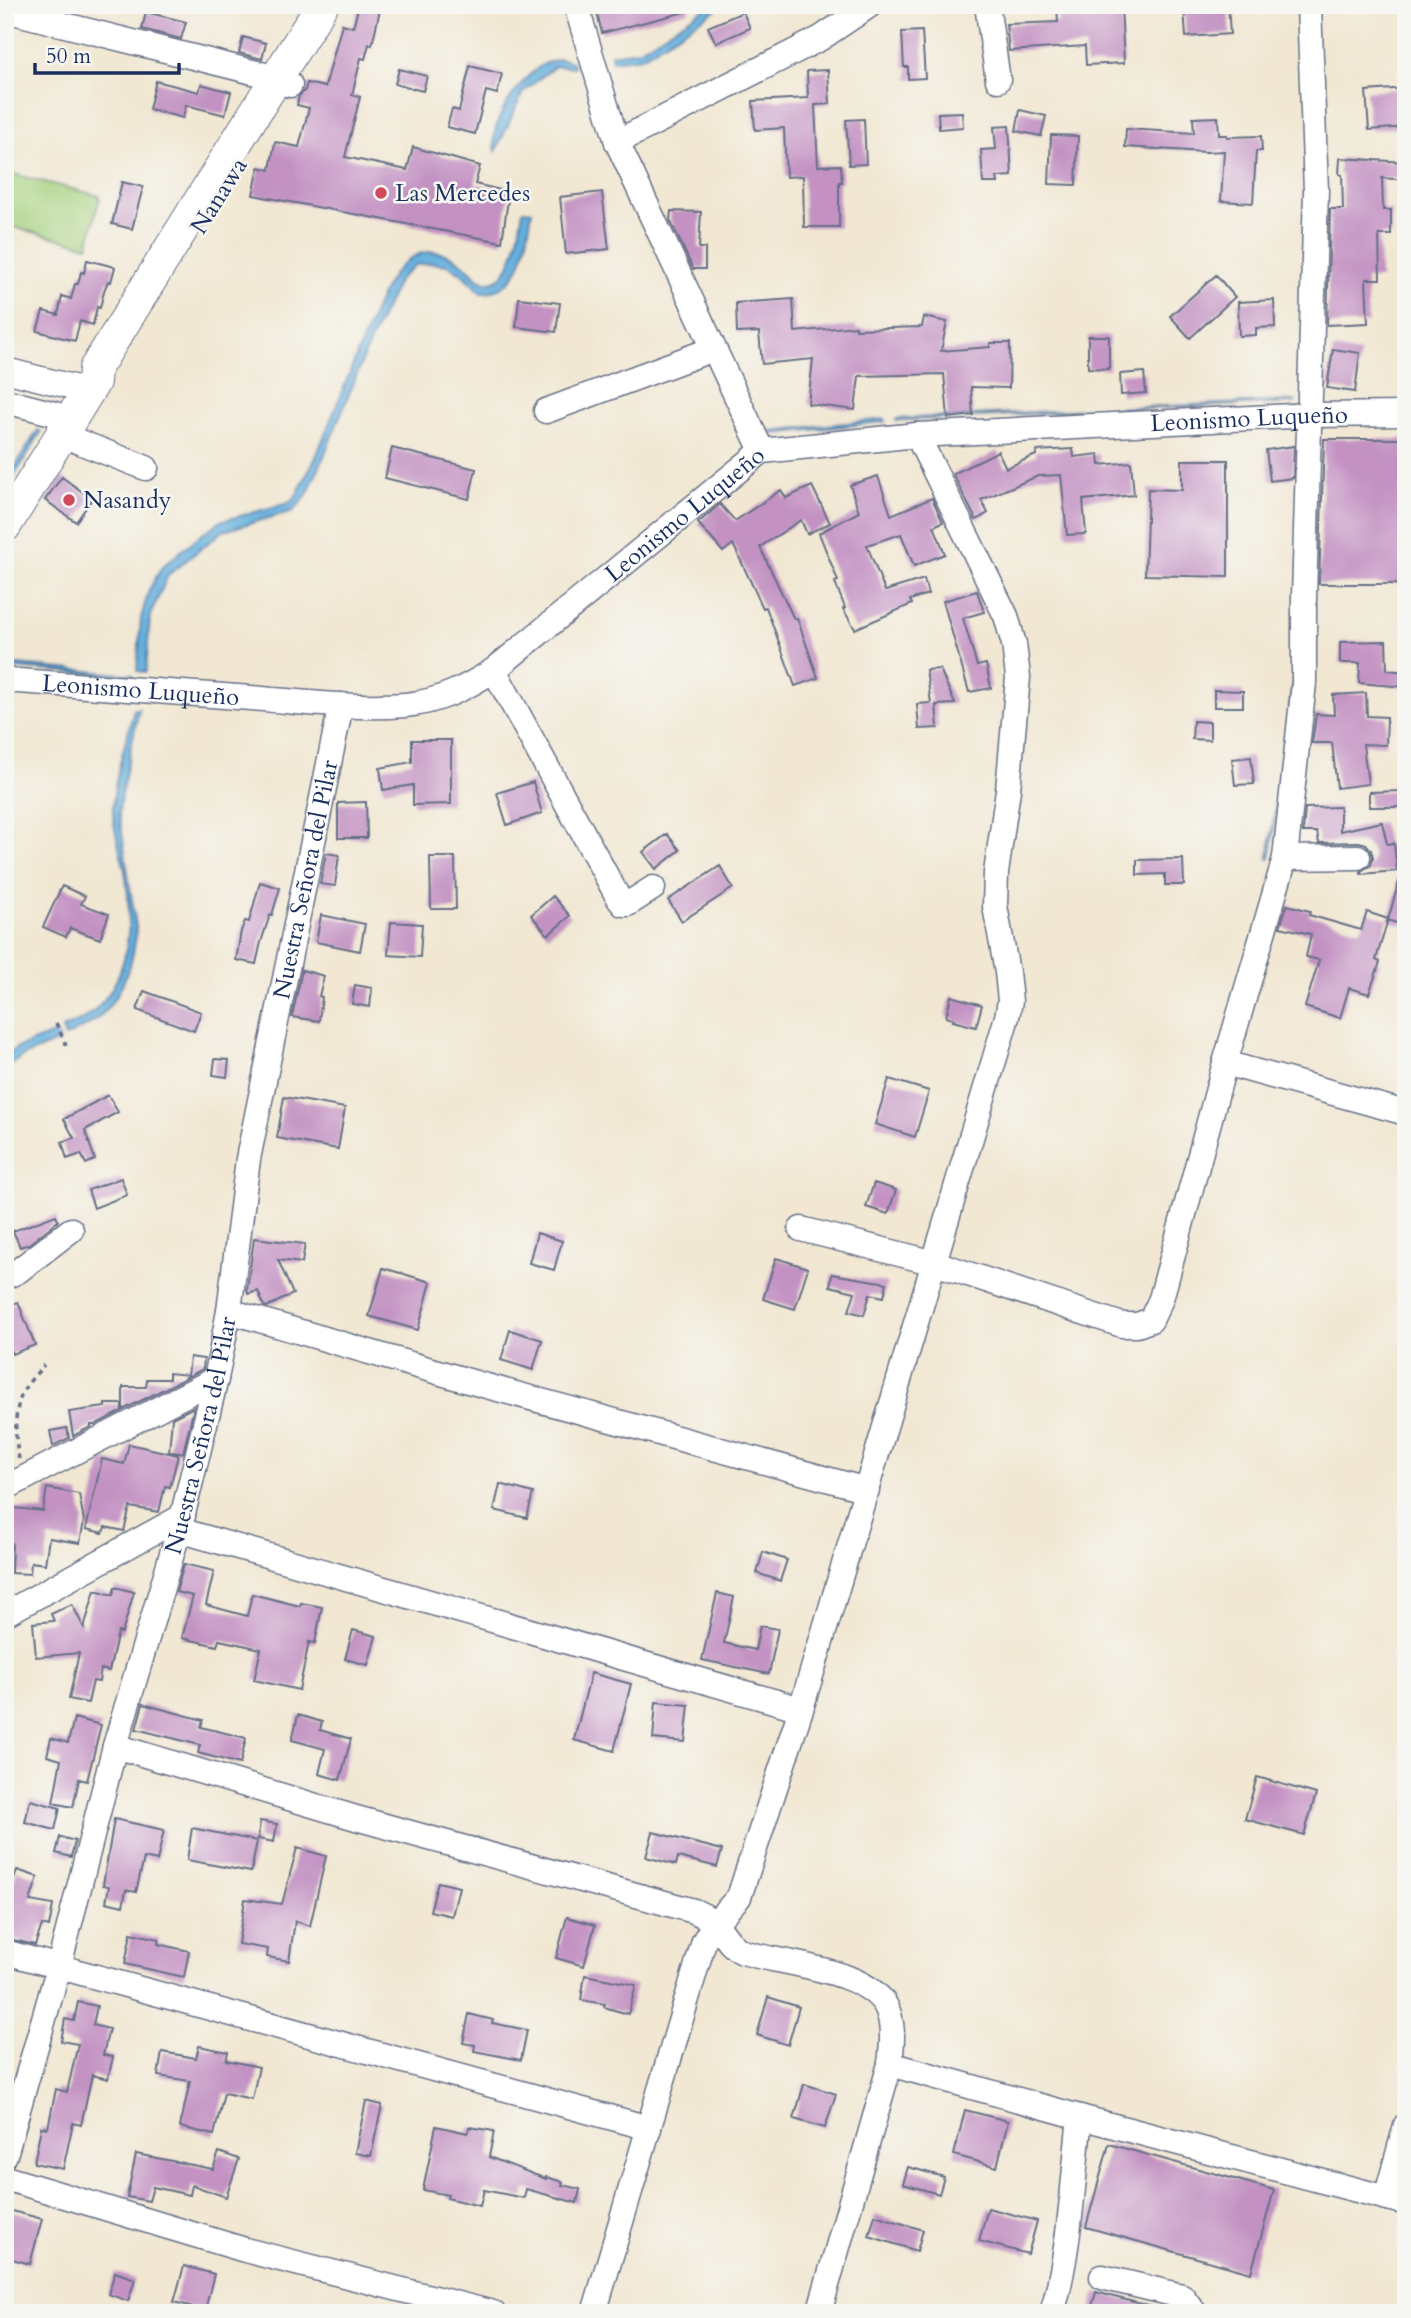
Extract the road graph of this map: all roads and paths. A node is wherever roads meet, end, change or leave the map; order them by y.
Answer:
1 (323, 5) edge
2 (340, 5) edge
3 (576, 5) edge
4 (870, 5) edge
5 (987, 5) edge
6 (1309, 5) edge
7 (5, 10) edge
8 (998, 80) dead end
9 (284, 81) junction
10 (617, 142) junction
11 (713, 349) junction
12 (5, 370) edge
13 (91, 386) junction
14 (5, 401) edge
15 (547, 411) dead end
16 (1406, 414) edge
17 (1311, 415) junction
18 (67, 425) junction
19 (917, 435) junction
20 (762, 451) junction
21 (146, 468) dead end
22 (5, 526) edge
23 (494, 670) junction
24 (5, 680) edge
25 (341, 705) junction
26 (1358, 856) dead end
27 (1285, 858) junction
28 (653, 888) dead end
29 (56, 1023) dead end
30 (66, 1048) dead end
31 (1225, 1063) junction
32 (1406, 1114) edge
33 (801, 1229) dead end
34 (71, 1230) dead end
35 (936, 1263) junction
36 (5, 1277) edge
37 (229, 1311) junction
38 (44, 1364) dead end
39 (216, 1379) junction
40 (15, 1483) edge
41 (867, 1490) junction
42 (181, 1523) junction
43 (5, 1614) edge
44 (802, 1709) junction
45 (115, 1746) junction
46 (715, 1923) junction
47 (5, 1952) edge
48 (59, 1966) junction
49 (890, 2064) junction
50 (1080, 2117) junction
51 (1406, 2125) edge
52 (649, 2128) junction
53 (9, 2129) edge
54 (5, 2155) edge
55 (5, 2178) edge
56 (1396, 2201) edge
57 (1101, 2277) dead end
58 (493, 2313) edge
59 (594, 2313) edge
60 (818, 2313) edge
61 (1052, 2313) edge
62 (1195, 2313) edge

1 - 9 main road, Nanawa
2 - 9 main road, Nanawa
3 - 10 street
4 - 10 street
5 - 8 street
6 - 17 street
7 - 9 street
9 - 13 main road, Nanawa
10 - 11 street
11 - 15 street
11 - 20 street
12 - 13 street
13 - 18 main road, Nanawa
14 - 18 street
16 - 17 street, Leonismo Luqueño
17 - 19 street, Leonismo Luqueño
17 - 27 street
18 - 21 street
18 - 22 main road, Nanawa
19 - 20 street, Leonismo Luqueño
19 - 35 street
20 - 23 street, Leonismo Luqueño
23 - 25 street, Leonismo Luqueño
23 - 28 street
24 - 25 street, Leonismo Luqueño
25 - 37 street, Nuestra Señora del Pilar
26 - 27 street
27 - 31 street
29 - 30 path
31 - 32 street
31 - 35 street
33 - 35 street
34 - 36 street
35 - 41 street
37 - 39 street, Nuestra Señora del Pilar
37 - 41 street
38 - 40 path
39 - 40 street
39 - 42 street, Nuestra Señora del Pilar
41 - 44 street
42 - 43 street
42 - 44 street
42 - 45 street, Nuestra Señora del Pilar
44 - 46 street
45 - 46 street
45 - 48 street, Nuestra Señora del Pilar
46 - 49 street
46 - 52 street
47 - 48 street
48 - 52 street
48 - 53 street, Nuestra Señora del Pilar
49 - 50 street
49 - 60 street
50 - 56 street
50 - 61 street
51 - 56 street
52 - 59 street
53 - 54 street, Nuestra Señora del Pilar
55 - 58 street
57 - 62 street

